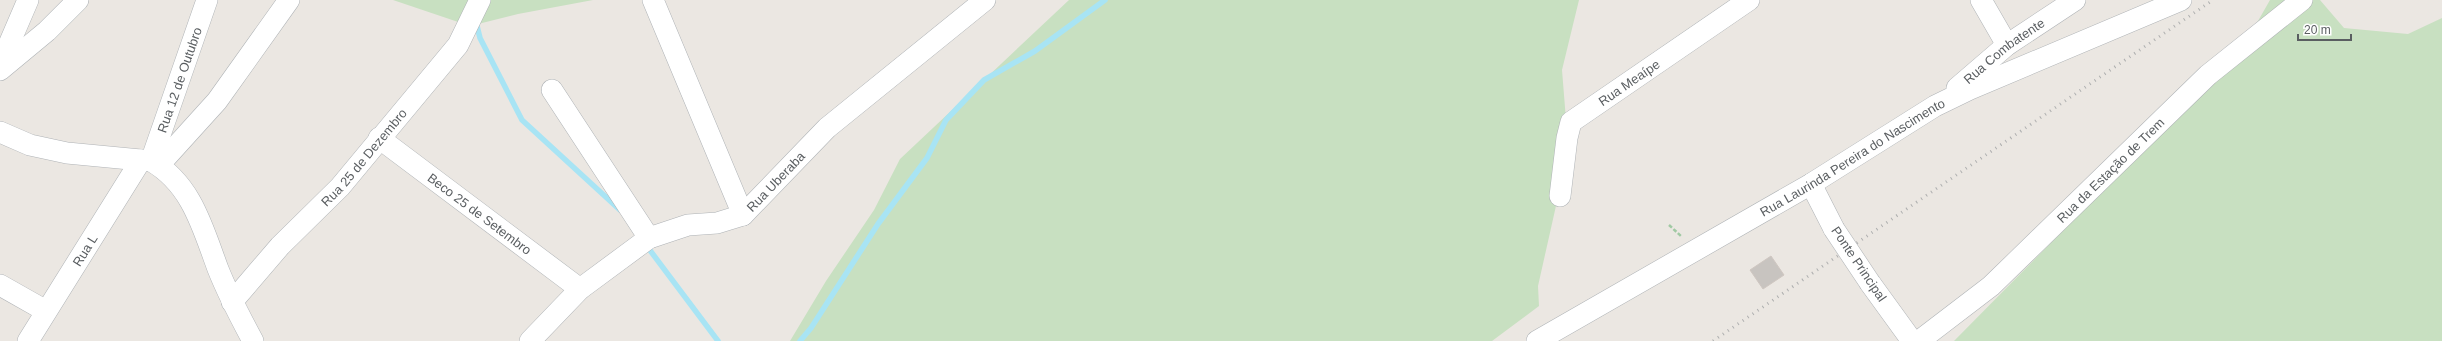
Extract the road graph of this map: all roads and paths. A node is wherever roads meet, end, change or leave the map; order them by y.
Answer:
1 (28, 0) edge
2 (78, 0) edge
3 (208, 0) edge
4 (290, 0) edge
5 (480, 0) edge
6 (653, 0) edge
7 (986, 0) edge
8 (1749, 0) edge
9 (1981, 0) edge
10 (2076, 0) edge
11 (2181, 0) edge
12 (2302, 0) edge
13 (2007, 45) junction
14 (0, 65) edge
15 (0, 70) edge
16 (552, 90) dead end
17 (1935, 106) junction
18 (0, 132) edge
19 (379, 138) junction
20 (150, 162) junction
21 (1811, 184) junction
22 (1560, 196) dead end
23 (743, 215) junction
24 (649, 238) junction
25 (0, 285) edge
26 (580, 289) junction
27 (232, 302) junction
28 (46, 311) junction
29 (28, 341) edge
30 (252, 341) edge
31 (530, 341) edge
32 (1537, 341) edge
33 (1912, 341) edge
34 (1919, 341) edge

1 - 14 street
2 - 15 street
3 - 20 street, Rua 12 de Outubro
4 - 20 street
5 - 19 street, Rua 25 de Dezembro
6 - 23 street
7 - 23 street, Rua Uberaba
8 - 22 street, Rua Meaípe
9 - 13 street
10 - 13 street, Rua Combatente
11 - 17 street, Rua Laurinda Pereira do Nascimento
12 - 34 street, Rua da Estação de Trem
13 - 17 street, Rua Combatente
16 - 24 street
17 - 21 street, Rua Laurinda Pereira do Nascimento
18 - 20 street
19 - 26 street, Beco 25 de Setembro
19 - 27 street, Rua 25 de Dezembro
20 - 27 street
20 - 28 street, Rua L
21 - 32 street, Rua Laurinda Pereira do Nascimento
21 - 33 street, Ponte Principal, bridge
23 - 24 street, Rua Uberaba
24 - 26 street, Rua Uberaba
25 - 28 street
26 - 31 street, Rua Uberaba
27 - 30 street
28 - 29 street, Rua L

